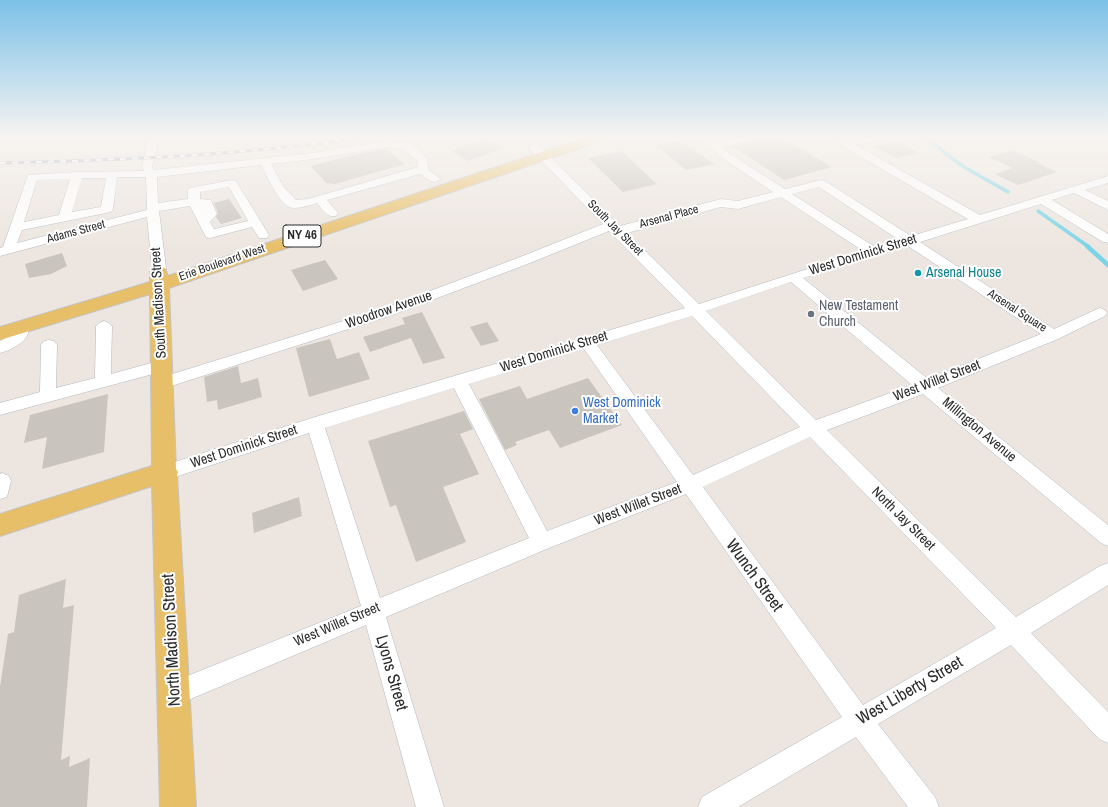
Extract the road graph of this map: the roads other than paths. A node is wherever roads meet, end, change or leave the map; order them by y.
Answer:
1 (112, 174) junction
2 (151, 174) junction
3 (154, 174) edge
4 (271, 174) edge
5 (429, 174) joint
6 (467, 174) edge
7 (561, 174) edge
8 (752, 174) edge
9 (899, 174) edge
10 (77, 175) junction
11 (1108, 179) edge
12 (821, 183) joint
13 (1075, 189) junction
14 (781, 193) junction
15 (320, 199) junction
16 (1041, 199) junction
17 (194, 202) junction
18 (1108, 206) edge
19 (152, 210) junction
20 (332, 213) junction
21 (64, 218) junction
22 (978, 219) junction
23 (615, 228) junction
24 (259, 229) junction
25 (15, 231) junction
26 (0, 237) edge
27 (1108, 239) edge
28 (910, 241) junction
29 (4, 251) edge
30 (872, 252) junction
31 (193, 258) dead end
32 (158, 273) junction
33 (793, 277) junction
34 (121, 281) dead end
35 (696, 310) junction
36 (1100, 313) dead end
37 (0, 320) edge
38 (104, 326) dead end
39 (21, 327) junction
40 (0, 334) edge
41 (1052, 335) junction
42 (587, 342) junction
43 (48, 345) dead end
44 (0, 348) edge
45 (162, 375) junction
46 (460, 381) junction
47 (103, 382) junction
48 (926, 386) junction
49 (48, 396) junction
50 (0, 409) edge
51 (315, 424) junction
52 (813, 428) junction
53 (166, 472) junction
54 (689, 485) junction
55 (0, 525) edge
56 (1108, 537) edge
57 (542, 542) junction
58 (1108, 573) edge
59 (373, 610) junction
60 (1014, 631) junction
61 (174, 694) junction
62 (858, 720) junction
63 (1108, 730) edge
64 (178, 807) edge
65 (430, 807) edge
66 (712, 807) edge
67 (925, 807) edge

1 - 2 street
1 - 10 street
1 - 21 street
2 - 3 street
2 - 19 street, South Madison Street
4 - 15 street
5 - 15 street
5 - 20 main road, Erie Boulevard West / NY 46
6 - 32 main road, Erie Boulevard West / NY 46
7 - 23 street, South Jay Street
8 - 14 street
9 - 22 street
10 - 21 street
10 - 25 street
11 - 13 street, West Dominick Street
12 - 14 street, Arsenal Place
12 - 28 street, Arsenal Square
13 - 16 street, West Dominick Street
13 - 18 street
14 - 23 street, Arsenal Place
14 - 30 street
15 - 20 street
16 - 22 street, West Dominick Street
16 - 27 street
17 - 19 street, Adams Street
17 - 24 street
17 - 24 street
19 - 29 street, Adams Street
19 - 32 street, South Madison Street
20 - 24 main road, Erie Boulevard West / NY 46
21 - 25 street
22 - 28 street, West Dominick Street
23 - 35 street, South Jay Street
23 - 45 street, Woodrow Avenue
24 - 31 main road, Erie Boulevard West / NY 46
25 - 26 street
25 - 29 street
28 - 30 street, West Dominick Street
28 - 41 street, Arsenal Square
30 - 33 street, West Dominick Street
32 - 39 main road, Erie Boulevard West / NY 46
32 - 45 main road, South Madison Street
33 - 35 street, West Dominick Street
33 - 48 street, Millington Avenue
34 - 37 main road
35 - 42 street, West Dominick Street
35 - 52 street, North Jay Street
36 - 41 street, West Willet Street
38 - 47 street
39 - 40 main road, Erie Boulevard West / NY 46
39 - 44 street
41 - 48 street, West Willet Street
42 - 46 street, West Dominick Street
42 - 54 street, Wunch Street
43 - 49 street
45 - 47 street, Woodrow Avenue
45 - 53 main road, South Madison Street
46 - 51 street, West Dominick Street
46 - 57 street
47 - 49 street, Woodrow Avenue
48 - 52 street, West Willet Street
48 - 56 street, Millington Avenue
49 - 50 street, Woodrow Avenue
51 - 53 street, West Dominick Street
51 - 59 street, Lyons Street
52 - 54 street, West Willet Street
52 - 60 street, North Jay Street
53 - 55 main road, West Dominick Street
53 - 61 main road, North Madison Street
54 - 57 street, West Willet Street
54 - 62 street, Wunch Street
57 - 59 street, West Willet Street
58 - 60 street, West Liberty Street
59 - 61 street, West Willet Street
59 - 65 street, Lyons Street
60 - 62 street, West Liberty Street
60 - 63 street, North Jay Street
61 - 64 main road, North Madison Street
62 - 66 street, West Liberty Street
62 - 67 street, Wunch Street

